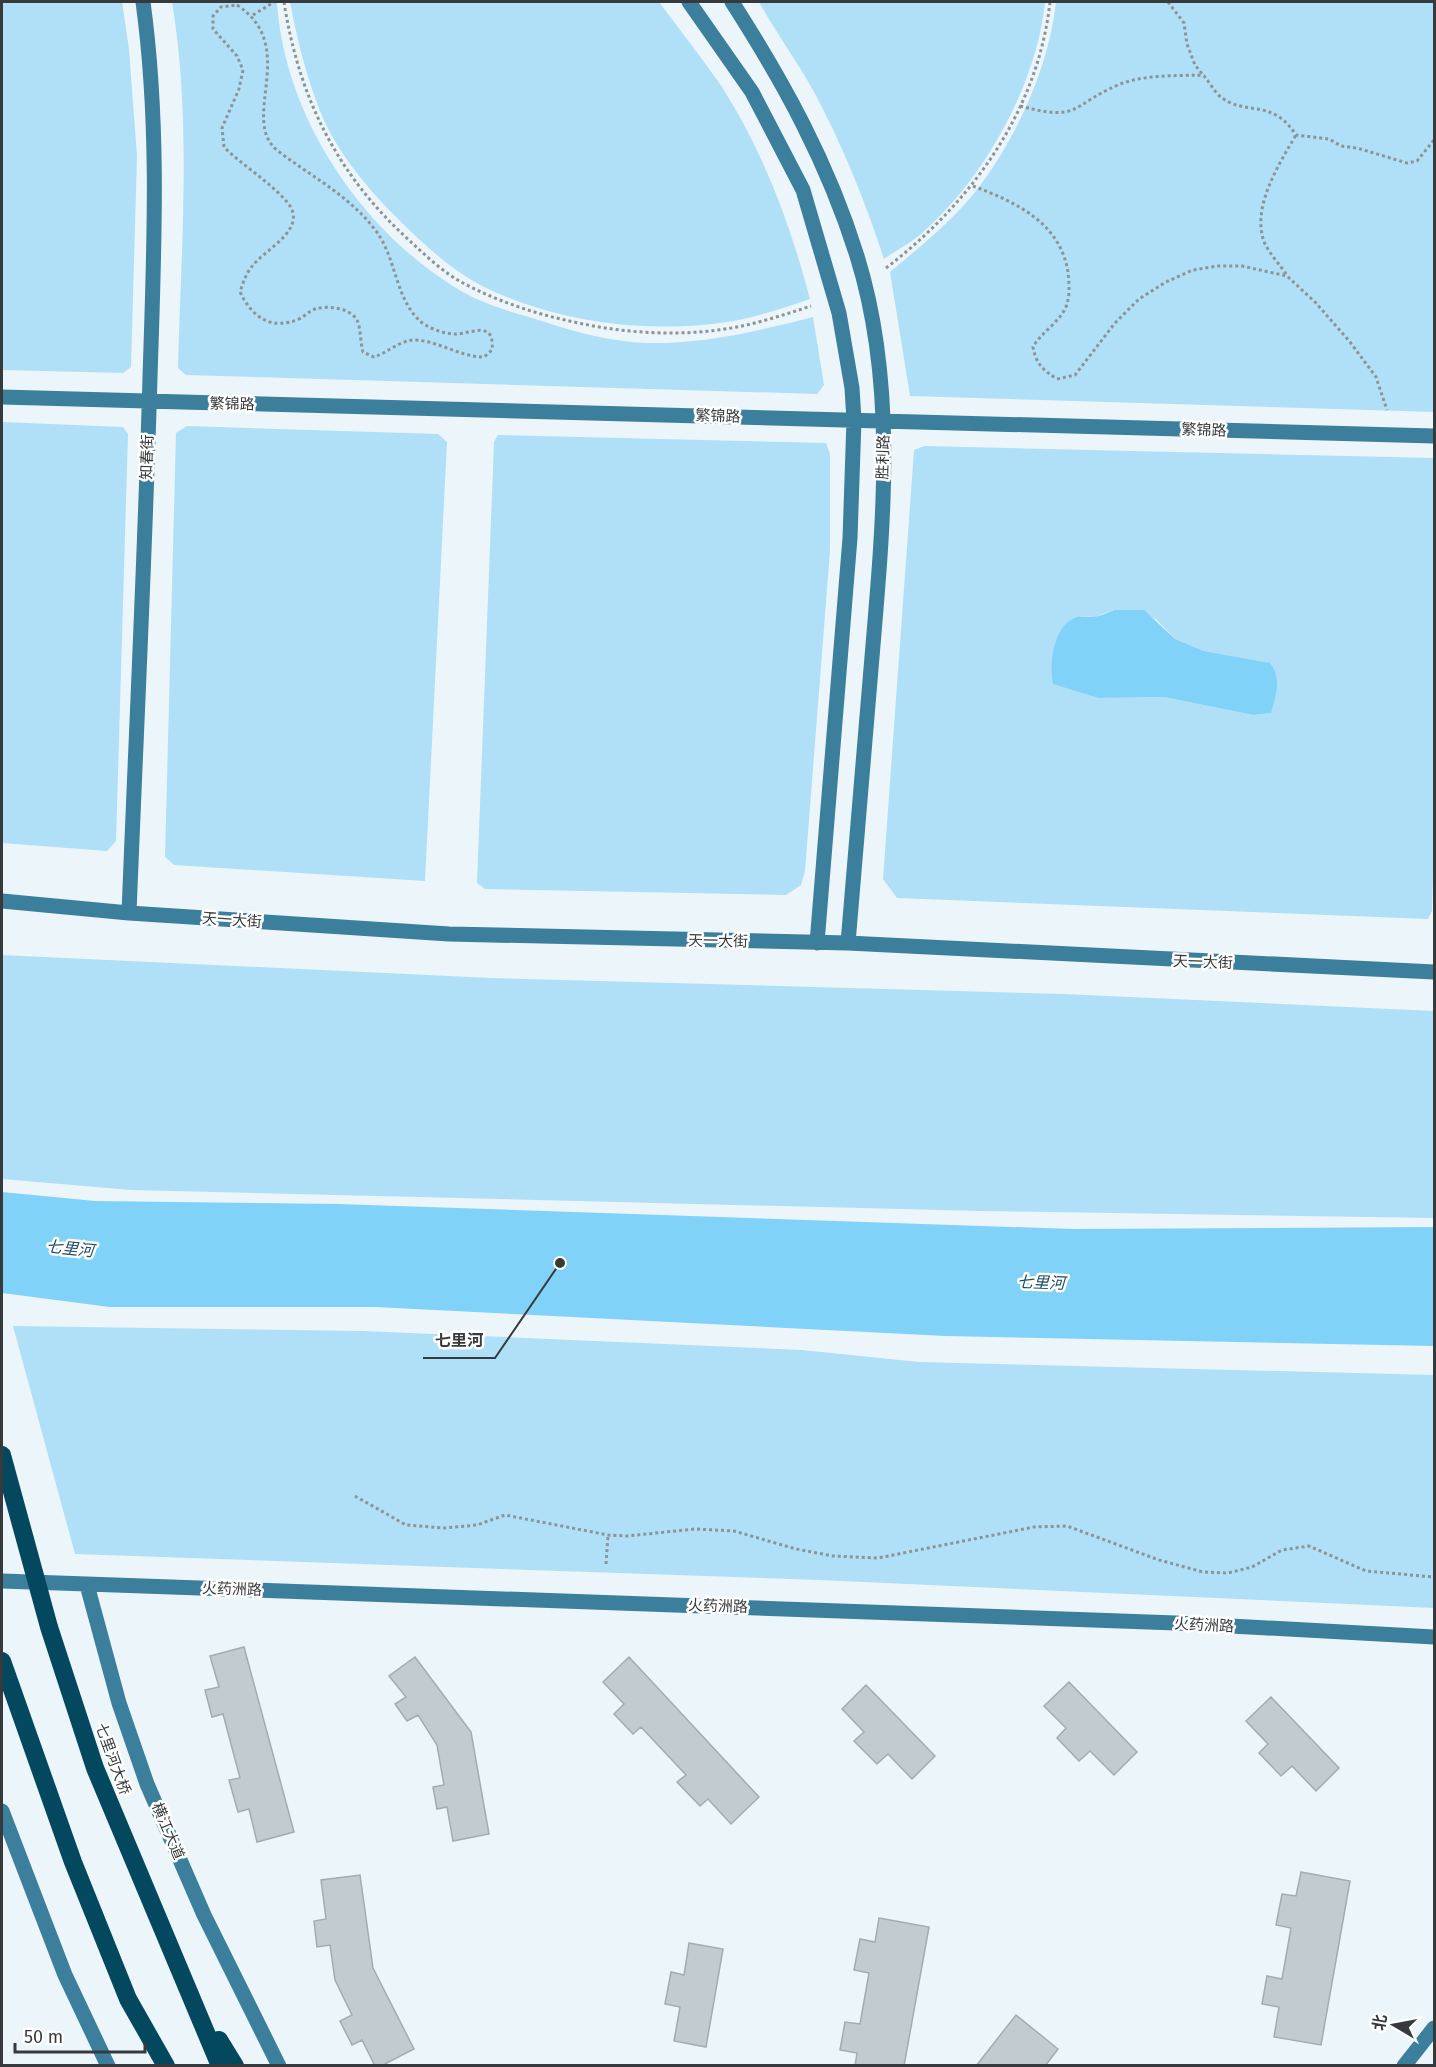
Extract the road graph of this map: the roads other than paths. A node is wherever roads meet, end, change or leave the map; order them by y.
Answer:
1 (143, 2) edge
2 (689, 2) edge
3 (732, 2) edge
4 (2, 397) edge
5 (149, 402) junction
6 (854, 420) junction
7 (884, 421) junction
8 (1434, 436) edge
9 (2, 901) edge
10 (129, 913) junction
11 (848, 943) junction
12 (817, 944) junction
13 (1434, 972) edge
14 (2, 1455) edge
15 (2, 1581) edge
16 (87, 1585) junction
17 (1434, 1637) edge
18 (2, 1661) edge
19 (2, 1811) edge
20 (128, 1999) junction
21 (195, 2003) junction
22 (1434, 2028) edge
23 (108, 2066) edge
24 (151, 2066) edge
25 (166, 2066) edge
26 (220, 2066) edge
27 (235, 2066) edge
28 (279, 2066) edge
29 (1404, 2066) edge

1 - 5 street, 知春街
2 - 6 street
3 - 7 street, 胜利路
4 - 5 street, 繁锦路
5 - 6 street, 繁锦路
5 - 10 street, 知春街
6 - 7 street, 繁锦路
6 - 12 street
7 - 8 street, 繁锦路
7 - 11 street, 胜利路
9 - 10 street, 天一大街
10 - 12 street, 天一大街
11 - 12 street, 天一大街
11 - 13 street, 天一大街
14 - 21 highway, 七里河大桥
15 - 16 street, 火药洲路
16 - 17 street, 火药洲路
16 - 28 street, 横江大道
18 - 20 highway
19 - 23 street
20 - 24 highway
20 - 25 highway
21 - 26 highway, 七里河大桥
21 - 27 highway
22 - 29 street

